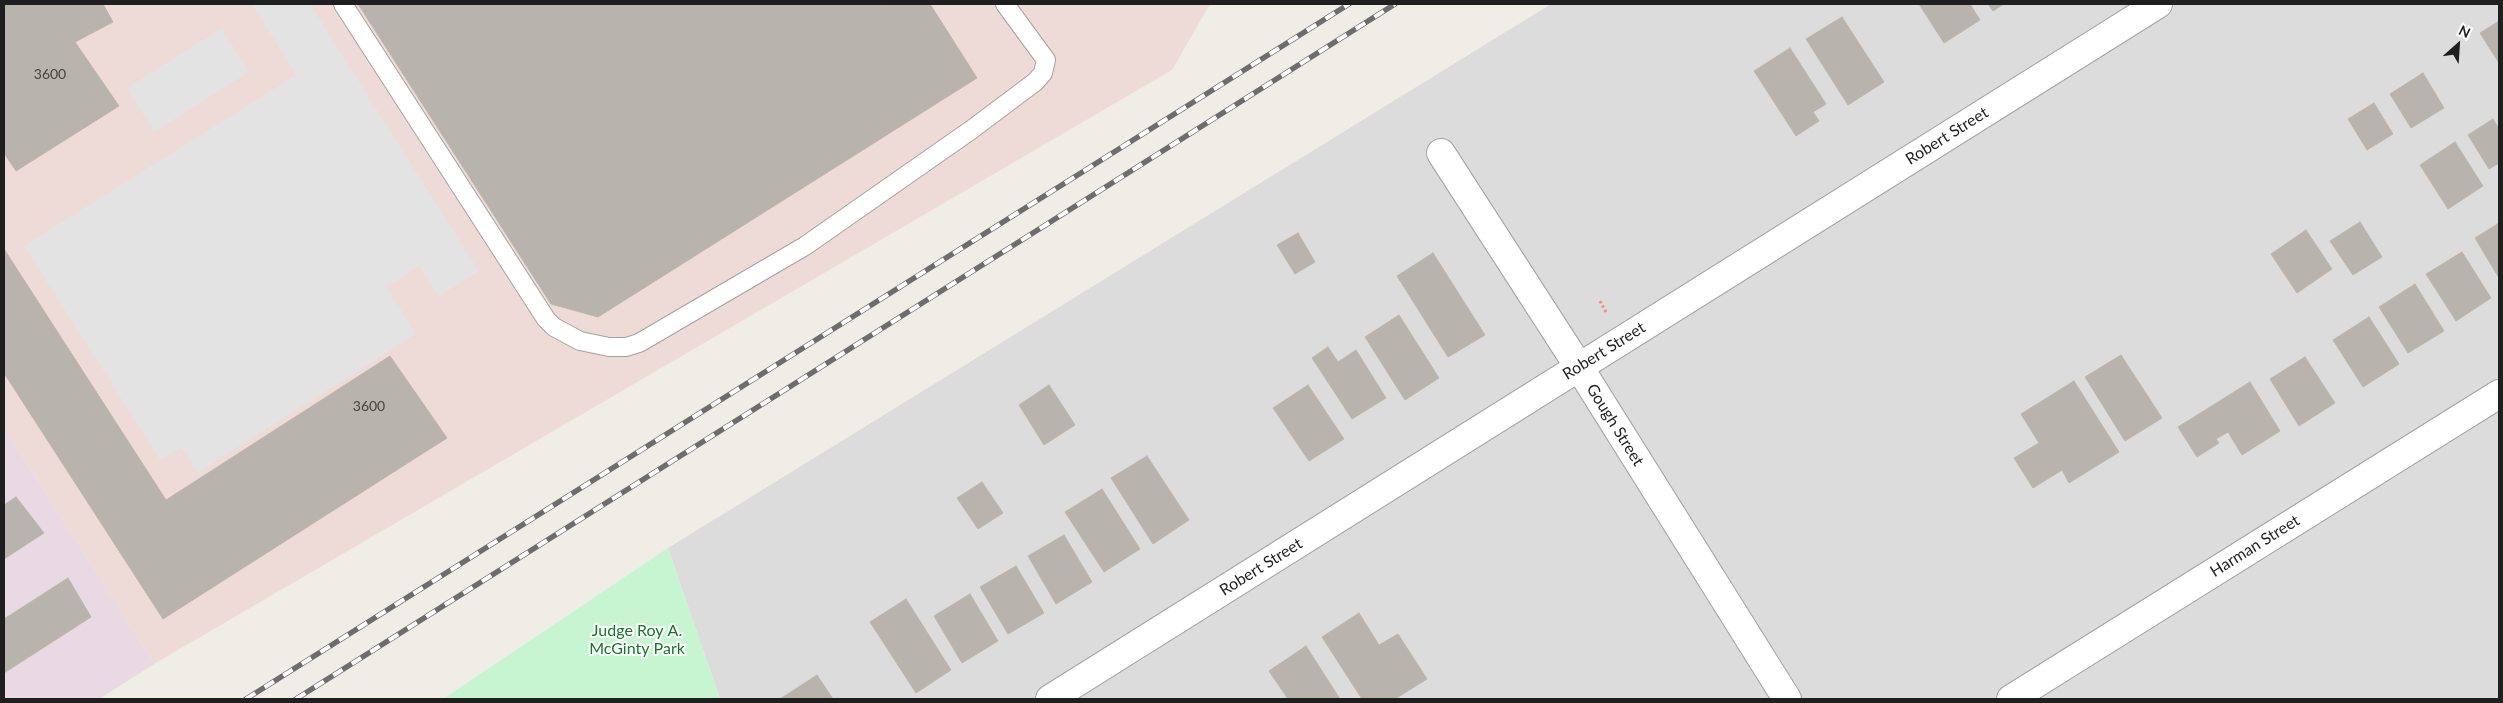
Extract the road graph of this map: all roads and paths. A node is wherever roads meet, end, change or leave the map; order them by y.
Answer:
1 (343, 4) edge
2 (1005, 4) edge
3 (2158, 4) edge
4 (1441, 153) dead end
5 (1600, 301) dead end
6 (1608, 316) dead end
7 (1579, 367) junction
8 (2499, 394) edge
9 (1050, 699) edge
10 (1787, 699) edge
11 (2011, 699) edge

1 - 2 lane
3 - 7 street, Robert Street
4 - 7 street, Gough Street
5 - 6 path
7 - 9 street, Robert Street
7 - 10 street, Gough Street
8 - 11 street, Harman Street

